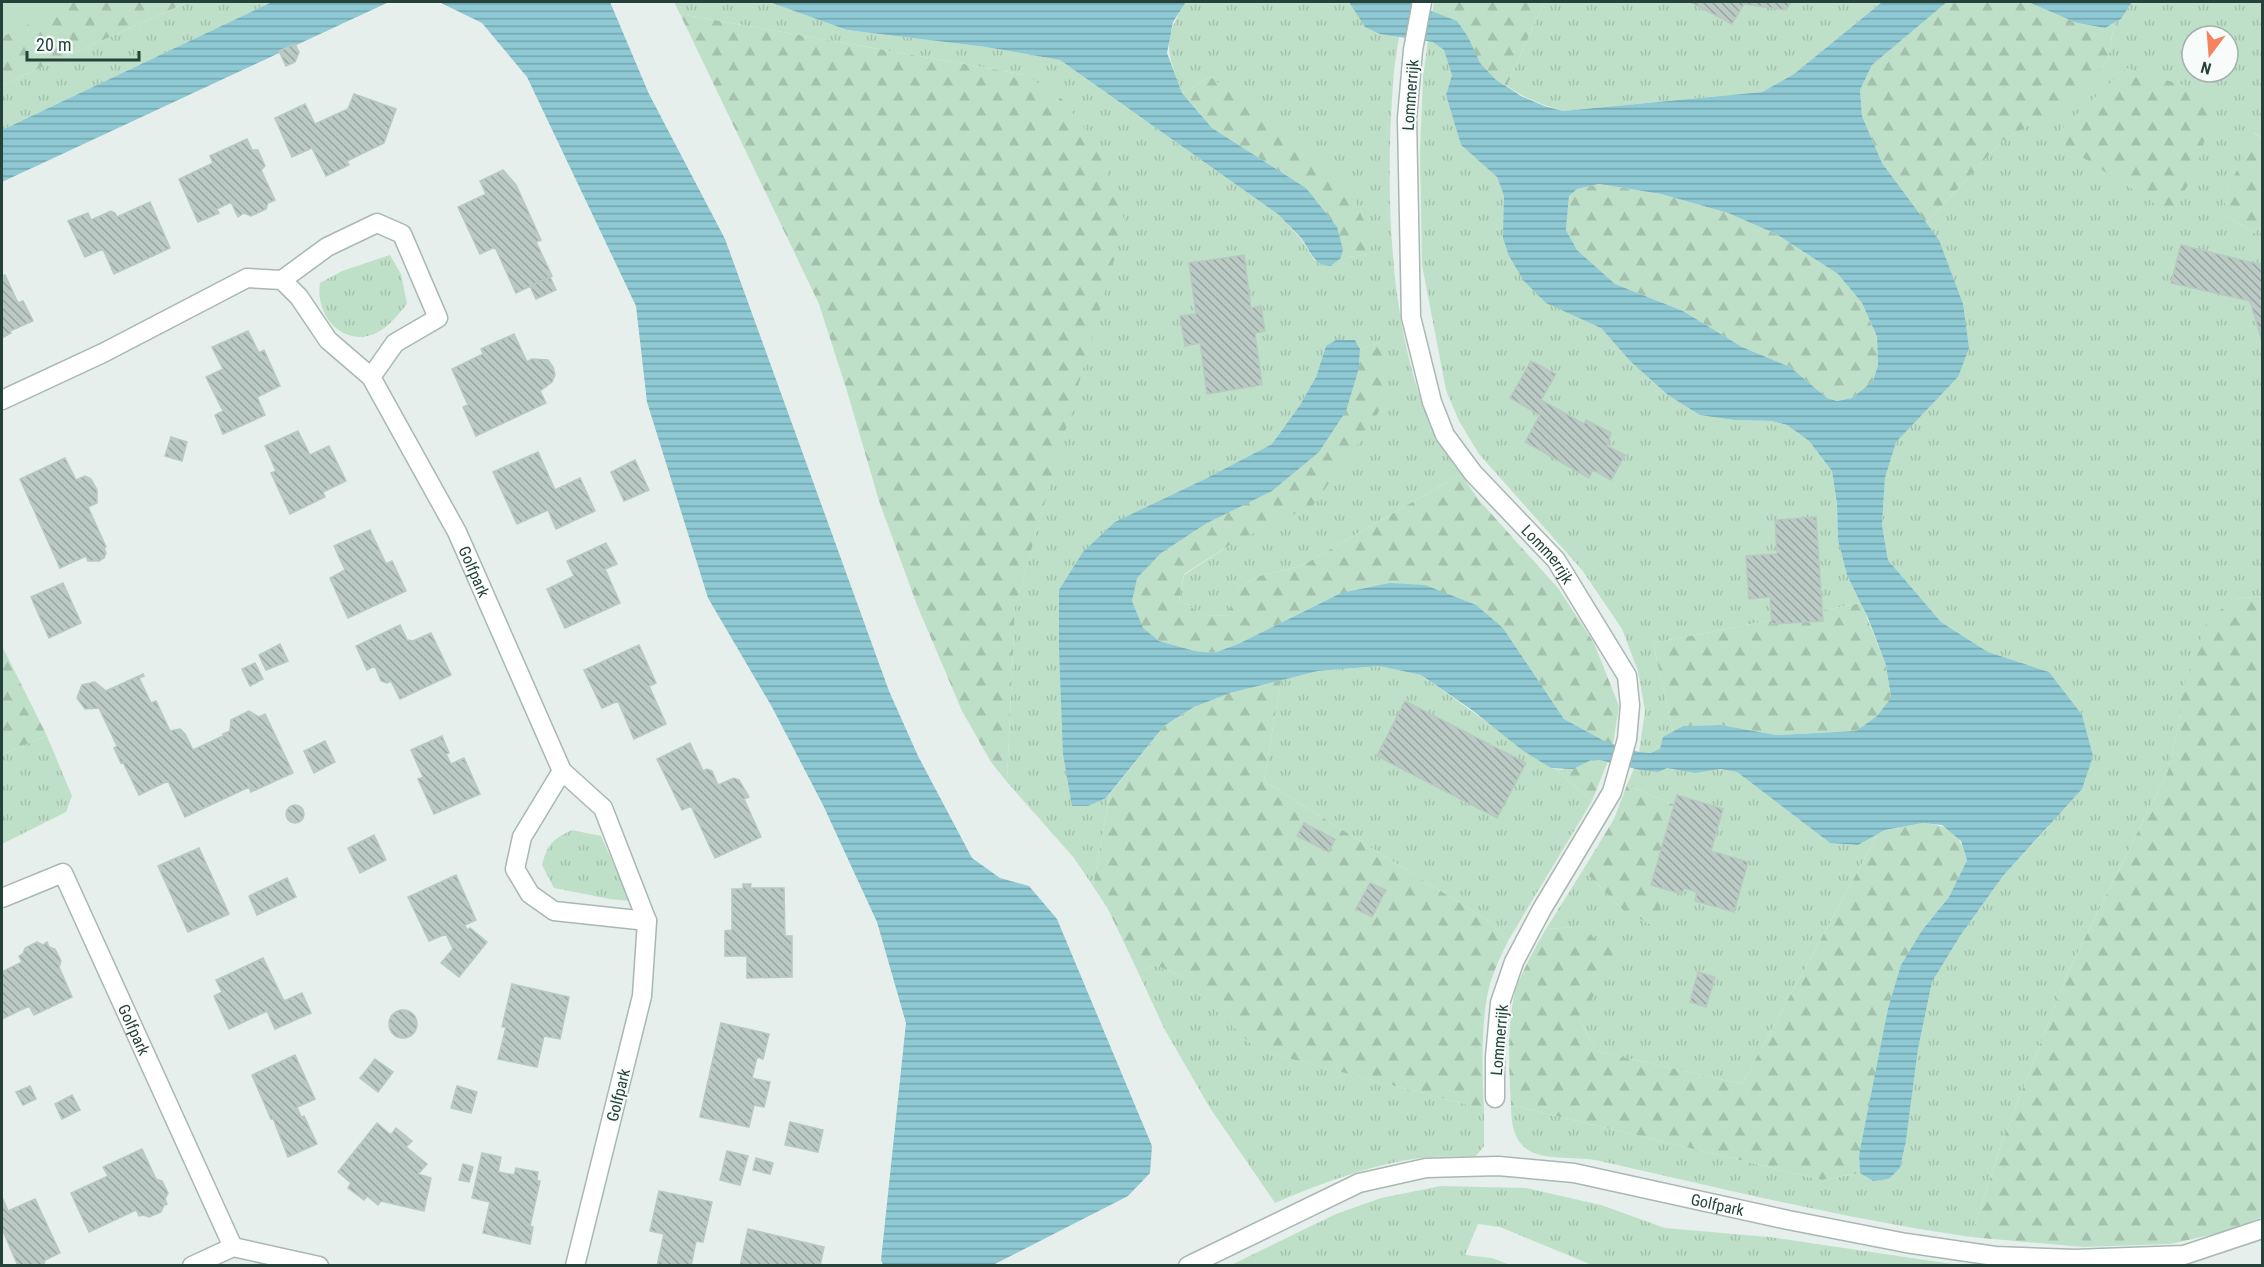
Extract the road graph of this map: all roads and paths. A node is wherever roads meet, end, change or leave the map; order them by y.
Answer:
1 (1422, 2) edge
2 (282, 280) junction
3 (371, 377) junction
4 (2, 400) edge
5 (562, 771) junction
6 (2, 898) edge
7 (647, 921) junction
8 (1495, 1098) dead end
9 (2262, 1229) edge
10 (233, 1246) junction
11 (192, 1266) edge
12 (319, 1266) edge
13 (575, 1266) edge
14 (1188, 1266) edge

1 - 8 street, Lommerrijk
2 - 3 street, Golfpark
2 - 3 street
2 - 4 street
3 - 5 street, Golfpark
5 - 7 street, Golfpark
5 - 7 street
6 - 10 street, Golfpark
7 - 13 street, Golfpark
9 - 14 street, Golfpark
10 - 11 street
10 - 12 street

